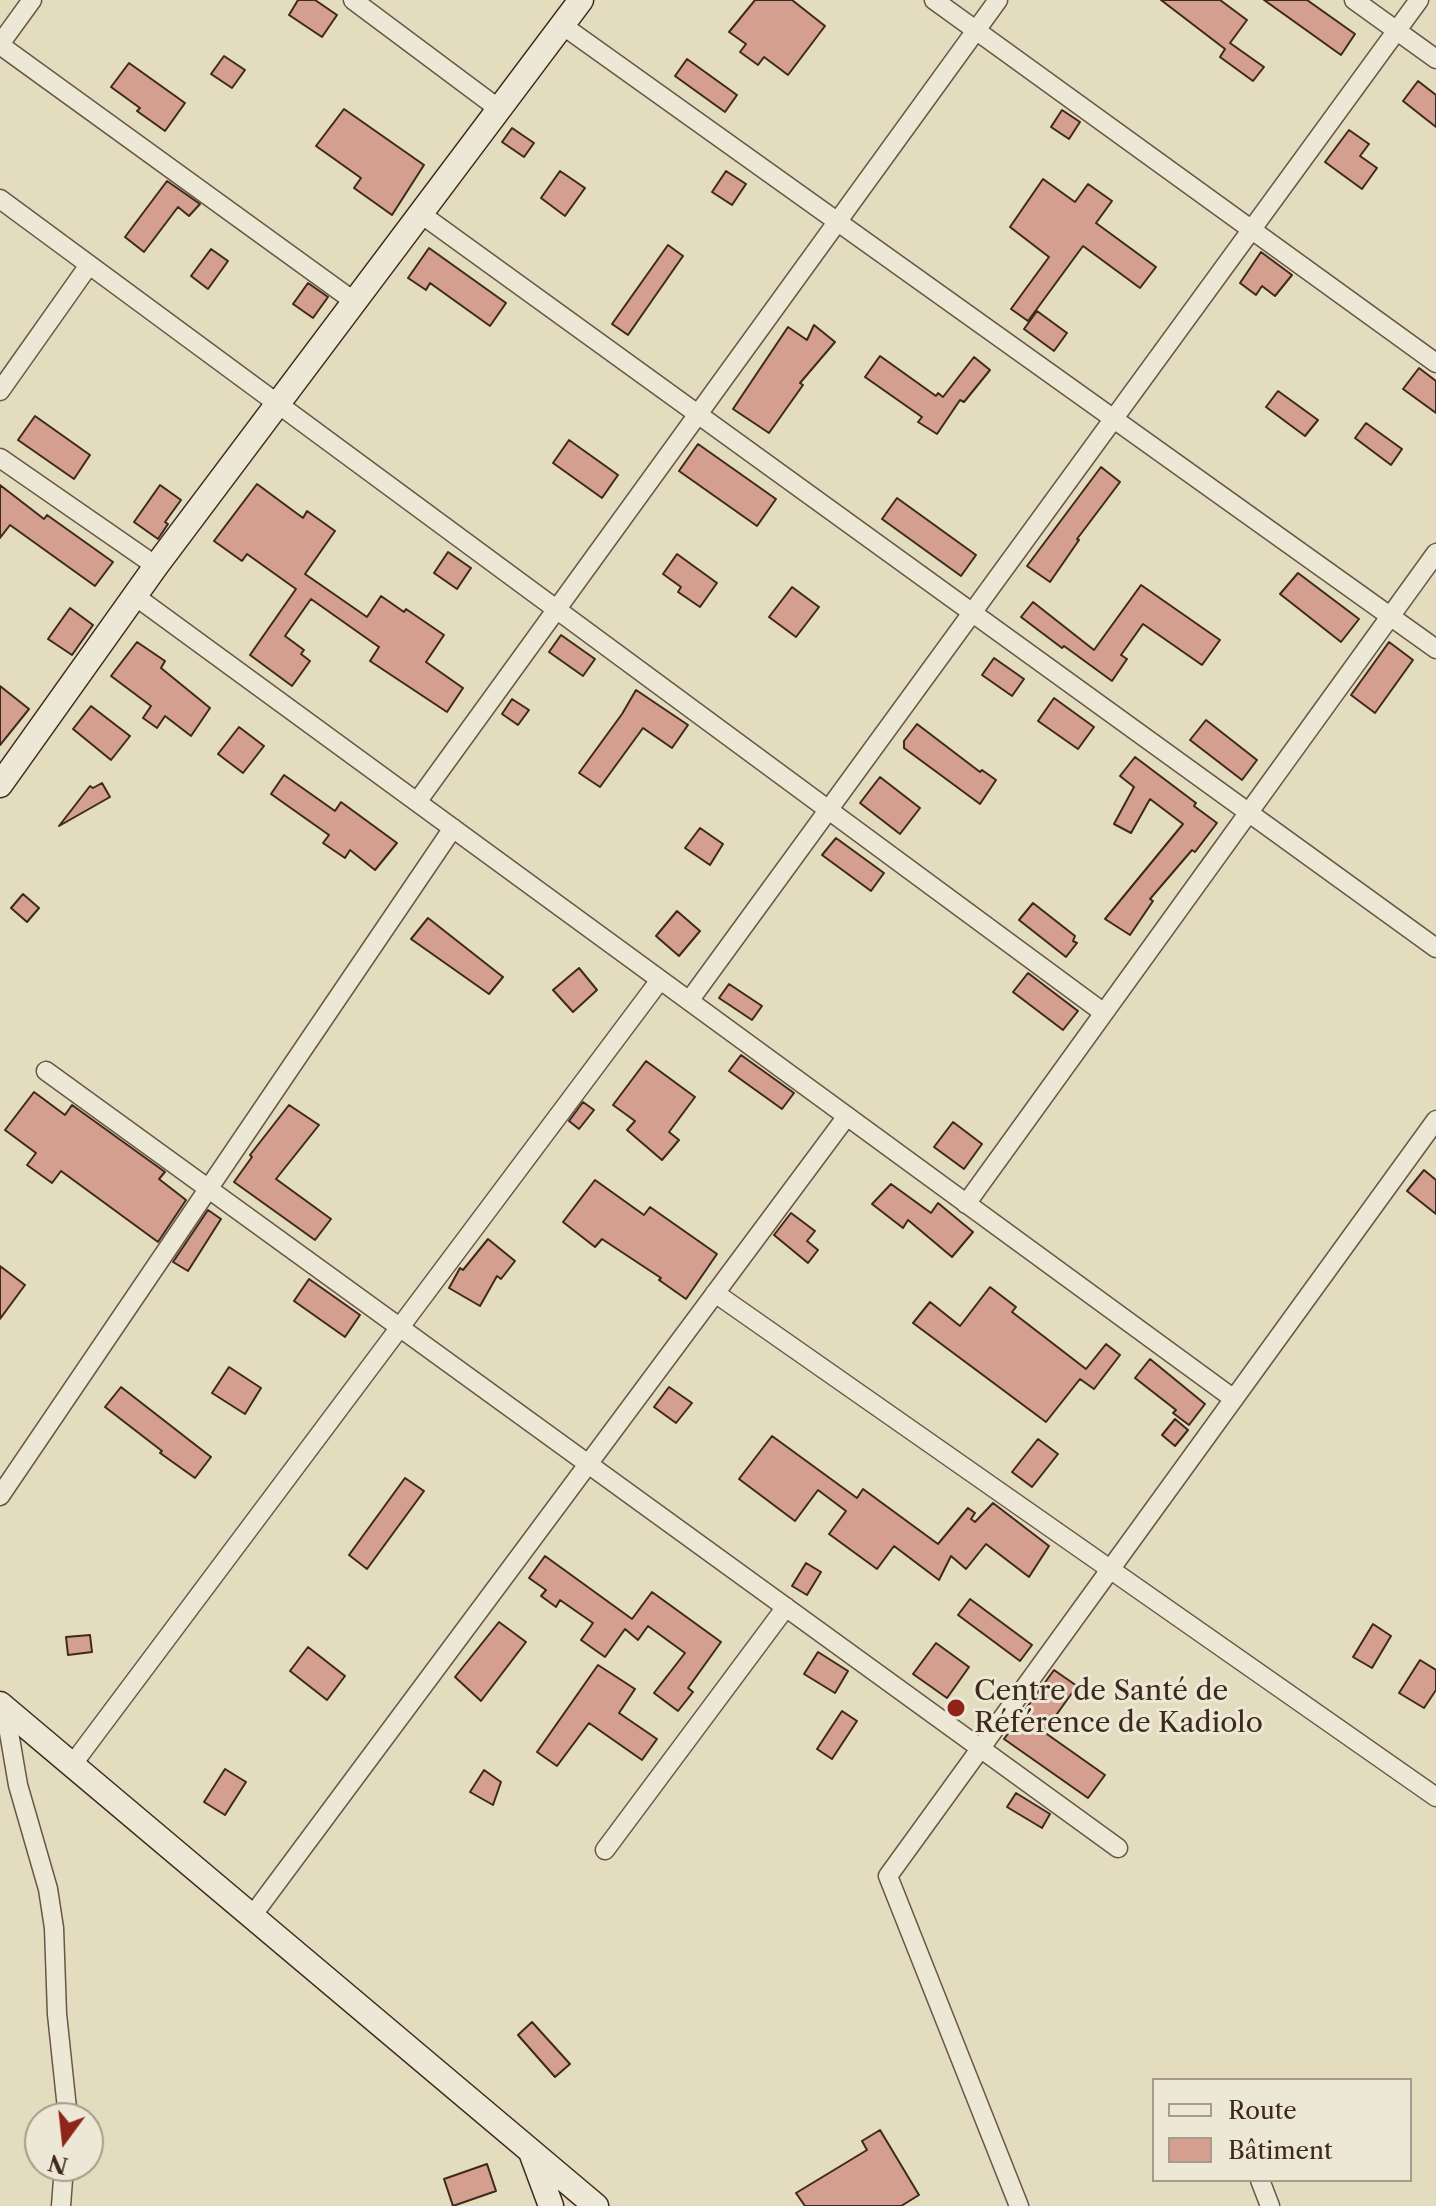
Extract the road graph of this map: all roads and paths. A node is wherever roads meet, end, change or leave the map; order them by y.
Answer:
1 (32, 0) edge
2 (353, 0) edge
3 (581, 0) edge
4 (934, 0) edge
5 (998, 0) edge
6 (1354, 0) edge
7 (1419, 0) edge
8 (562, 25) junction
9 (1397, 30) junction
10 (976, 31) junction
11 (0, 45) edge
12 (1436, 59) edge
13 (499, 109) junction
14 (0, 199) edge
15 (421, 214) junction
16 (838, 222) junction
17 (1251, 230) junction
18 (89, 265) junction
19 (355, 302) junction
20 (1436, 363) edge
21 (0, 391) edge
22 (278, 404) junction
23 (698, 415) junction
24 (1114, 419) junction
25 (0, 458) edge
26 (1436, 553) edge
27 (156, 566) junction
28 (135, 596) junction
29 (557, 609) junction
30 (972, 613) junction
31 (1390, 616) junction
32 (1436, 649) edge
33 (3, 773) edge
34 (417, 802) junction
35 (829, 810) junction
36 (1249, 812) junction
37 (453, 828) junction
38 (1436, 948) edge
39 (660, 980) junction
40 (689, 1001) junction
41 (1104, 1013) junction
42 (46, 1071) dead end
43 (847, 1116) junction
44 (1436, 1120) edge
45 (208, 1188) junction
46 (966, 1204) junction
47 (715, 1293) junction
48 (400, 1327) junction
49 (1234, 1399) junction
50 (588, 1463) junction
51 (0, 1496) edge
52 (1110, 1570) junction
53 (786, 1607) junction
54 (3, 1707) edge
55 (981, 1748) junction
56 (72, 1765) junction
57 (1436, 1797) edge
58 (1118, 1848) dead end
59 (605, 1850) dead end
60 (252, 1916) junction
61 (66, 2102) edge
62 (530, 2150) junction
63 (63, 2182) edge
64 (1261, 2182) edge
65 (61, 2206) edge
66 (551, 2206) edge
67 (596, 2206) edge
68 (1019, 2206) edge
69 (1270, 2206) edge

1 - 11 street
2 - 13 street
3 - 8 street
4 - 10 street
5 - 10 street
6 - 9 street
7 - 9 street
8 - 13 street
8 - 16 street
9 - 12 street
9 - 17 street
10 - 16 street
10 - 17 street
11 - 19 street
13 - 15 street
14 - 18 street
15 - 19 street
15 - 23 street
16 - 23 street
16 - 24 street
17 - 20 street
17 - 24 street
18 - 21 street
18 - 22 street
19 - 22 street
22 - 27 street
22 - 29 street
23 - 29 street
23 - 30 street
24 - 30 street
24 - 31 street
25 - 27 street
26 - 31 street
27 - 28 street
28 - 33 street
28 - 34 street
29 - 34 street
29 - 35 street
30 - 35 street
30 - 36 street
31 - 32 street
31 - 36 street
34 - 37 street
35 - 40 street
35 - 41 street
36 - 38 street
36 - 41 street
37 - 39 street
37 - 45 street
39 - 40 street
39 - 48 street
40 - 43 street
41 - 46 street
42 - 45 street
43 - 46 street
43 - 47 street
44 - 49 street
45 - 48 street
45 - 51 street
46 - 49 street
47 - 50 street
47 - 52 street
48 - 50 street
48 - 56 street
49 - 52 street
50 - 53 street
50 - 60 street
52 - 55 street
52 - 57 street
53 - 55 street
53 - 59 street
54 - 56 street
54 - 61 street
55 - 58 street
55 - 68 street
56 - 60 street
60 - 62 street
62 - 66 street
62 - 67 street
63 - 65 street
64 - 69 street

